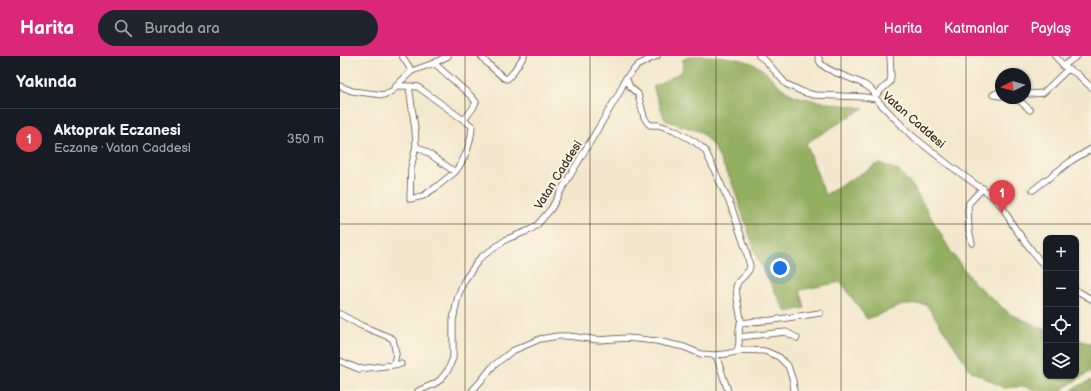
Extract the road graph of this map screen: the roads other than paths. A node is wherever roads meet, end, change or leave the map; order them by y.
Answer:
1 (402, 56) edge
2 (448, 56) edge
3 (481, 56) edge
4 (524, 56) edge
5 (658, 56) edge
6 (758, 56) edge
7 (818, 56) edge
8 (890, 56) edge
9 (1055, 56) edge
10 (1077, 56) edge
11 (434, 63) junction
12 (1066, 68) junction
13 (412, 72) junction
14 (626, 78) junction
15 (340, 86) edge
16 (396, 86) junction
17 (409, 86) junction
18 (1091, 87) edge
19 (1031, 94) edge
20 (876, 97) junction
21 (1022, 104) edge
22 (1030, 110) dead end
23 (464, 120) junction
24 (416, 146) junction
25 (1091, 149) edge
26 (455, 172) junction
27 (983, 188) junction
28 (1033, 190) dead end
29 (972, 243) dead end
30 (1043, 264) edge
31 (1079, 292) edge
32 (1091, 299) edge
33 (820, 313) dead end
34 (340, 314) edge
35 (740, 323) junction
36 (739, 337) junction
37 (797, 338) dead end
38 (737, 352) junction
39 (716, 355) junction
40 (340, 361) edge
41 (418, 391) edge
42 (472, 391) edge
43 (728, 391) edge
44 (794, 391) edge

1 - 13 street
2 - 11 street
3 - 4 street
5 - 14 street, Vatan Caddesi
6 - 20 street, Vatan Caddesi
7 - 20 street
8 - 20 street
9 - 12 street
10 - 12 street
11 - 13 street
11 - 23 street
12 - 18 street
12 - 19 street
13 - 16 street
14 - 35 street
14 - 41 street, Vatan Caddesi
15 - 16 street
16 - 17 street
17 - 23 street
17 - 24 street
20 - 27 street, Vatan Caddesi
21 - 22 street
23 - 26 street
24 - 26 street
24 - 26 street
25 - 28 street
27 - 29 street
27 - 30 street, Vatan Caddesi
31 - 32 street
33 - 35 street
34 - 40 street
35 - 36 street
36 - 37 street
36 - 38 street
38 - 39 street
38 - 44 street
39 - 42 street
39 - 43 street

